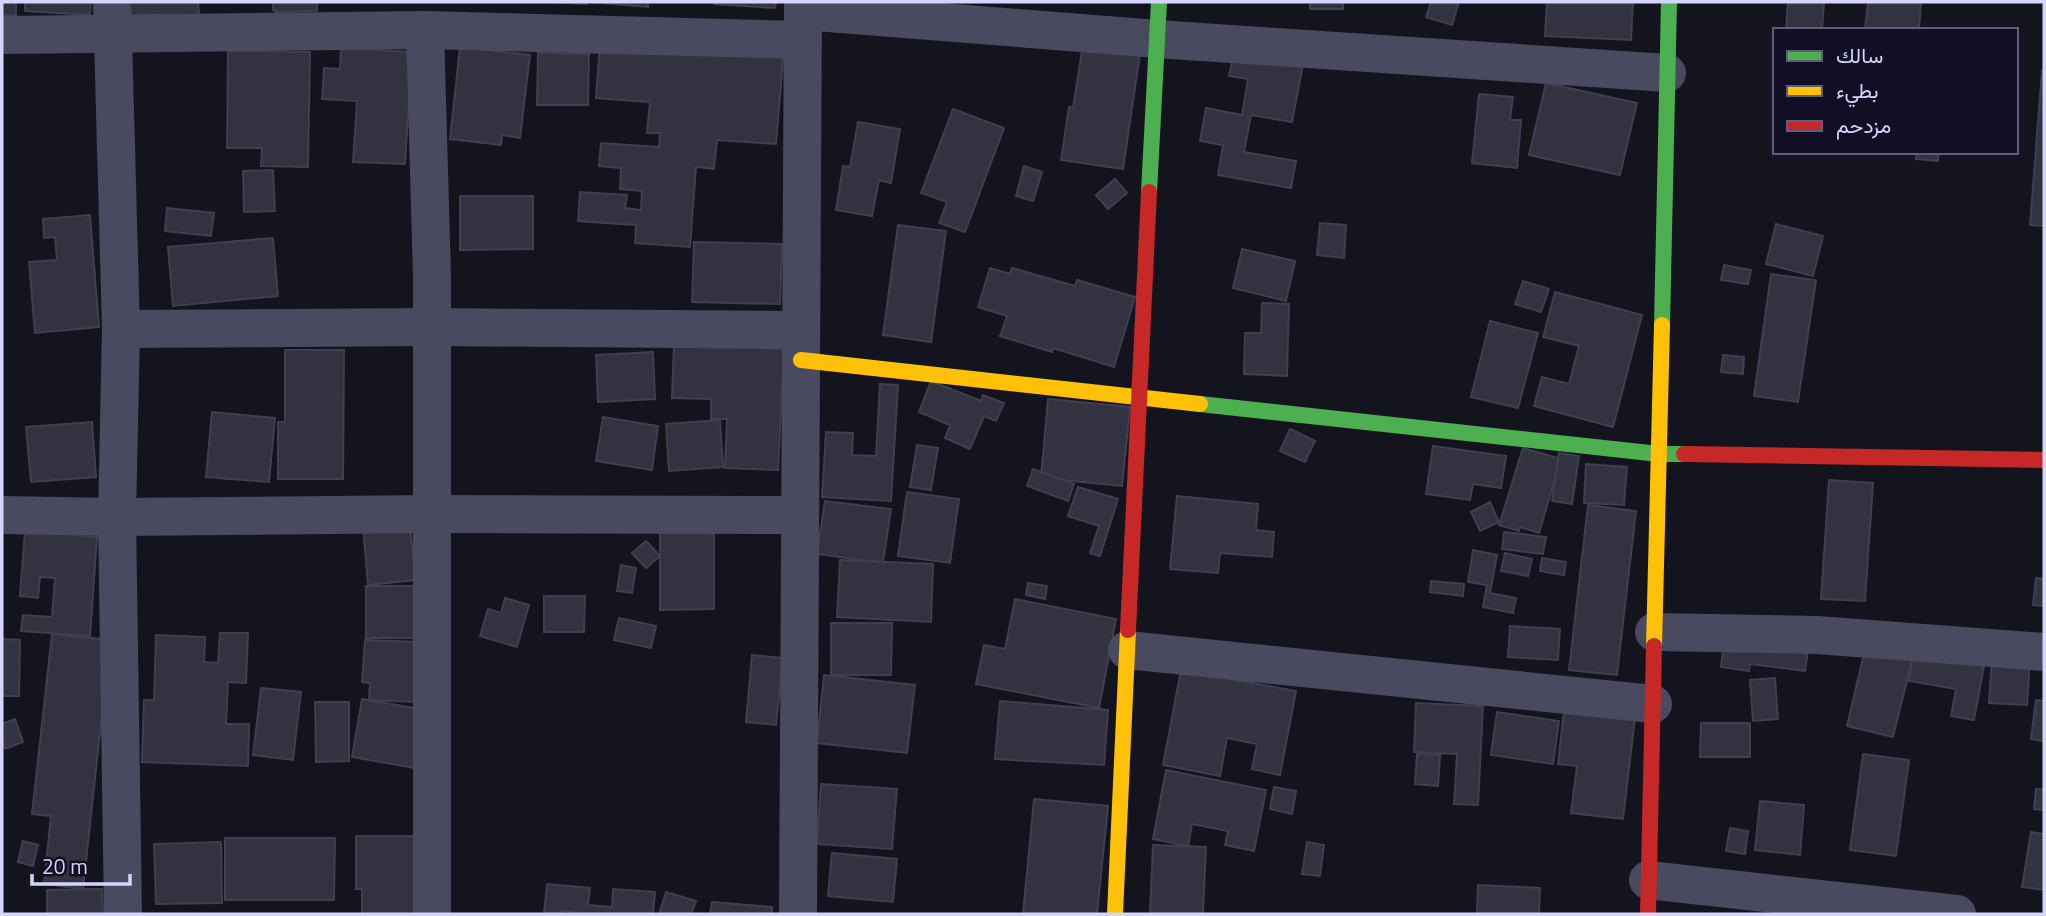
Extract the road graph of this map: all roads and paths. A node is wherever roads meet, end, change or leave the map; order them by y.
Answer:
1 (1669, 2) edge
2 (111, 17) edge
3 (803, 18) edge
4 (1158, 20) edge
5 (425, 30) junction
6 (2, 35) edge
7 (1667, 73) junction
8 (431, 327) junction
9 (121, 329) junction
10 (801, 345) junction
11 (1138, 398) junction
12 (1659, 454) junction
13 (2044, 460) edge
14 (432, 514) junction
15 (2, 515) edge
16 (800, 515) junction
17 (117, 517) junction
18 (1654, 632) junction
19 (1127, 650) junction
20 (2044, 652) edge
21 (1653, 704) junction
22 (1648, 897) edge
23 (123, 914) edge
24 (432, 914) edge
25 (798, 914) edge
26 (1115, 914) edge
27 (1957, 914) edge

1 - 7 street
2 - 5 street
2 - 6 street
2 - 9 street
3 - 4 street
3 - 5 street
3 - 10 street
4 - 7 street
4 - 11 street
5 - 8 street
7 - 12 street
8 - 9 street
8 - 10 street
8 - 14 street
9 - 17 street
10 - 11 street
10 - 16 street
11 - 12 street
11 - 19 street
12 - 13 street
12 - 18 street
14 - 16 street
14 - 17 street
14 - 24 street
15 - 17 street
16 - 25 street
17 - 23 street
18 - 20 street
18 - 21 street
19 - 21 street
19 - 26 street
21 - 22 street
22 - 27 street

